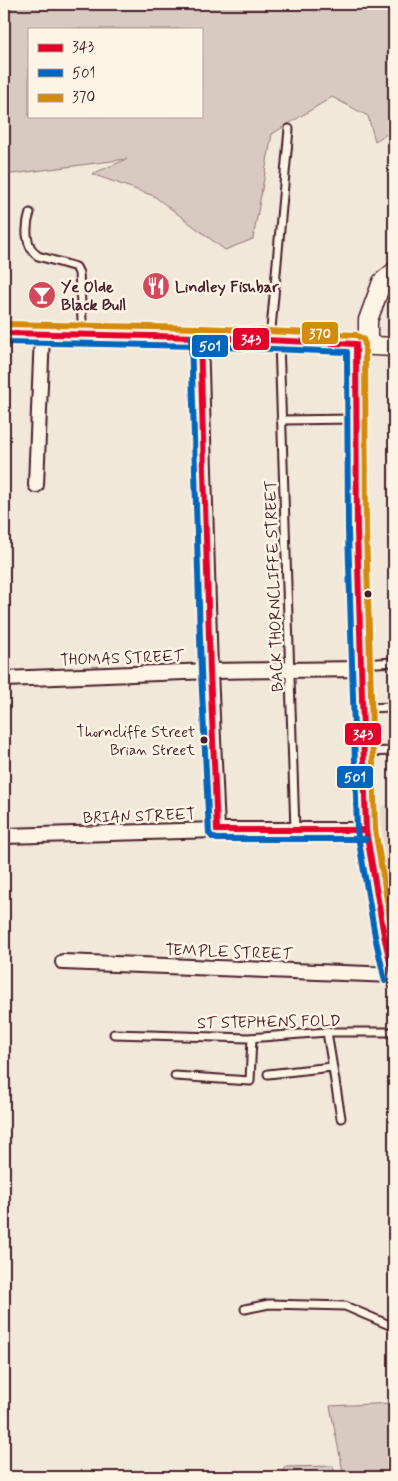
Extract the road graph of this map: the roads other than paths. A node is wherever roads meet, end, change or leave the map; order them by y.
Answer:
1 (289, 130) dead end
2 (30, 213) dead end
3 (394, 272) edge
4 (4, 333) edge
5 (42, 334) junction
6 (82, 335) junction
7 (200, 337) junction
8 (274, 340) junction
9 (362, 345) junction
10 (394, 347) edge
11 (356, 419) junction
12 (281, 420) junction
13 (36, 485) dead end
14 (394, 662) edge
15 (361, 666) junction
16 (290, 670) junction
17 (210, 671) junction
18 (4, 679) edge
19 (394, 707) edge
20 (362, 708) junction
21 (394, 751) edge
22 (364, 752) junction
23 (217, 830) junction
24 (295, 830) junction
25 (366, 830) junction
26 (4, 836) edge
27 (389, 935) edge
28 (63, 962) dead end
29 (394, 977) edge
30 (327, 1032) junction
31 (394, 1032) edge
32 (114, 1034) dead end
33 (252, 1038) junction
34 (332, 1067) junction
35 (268, 1074) dead end
36 (175, 1076) dead end
37 (341, 1118) dead end
38 (244, 1309) dead end
39 (394, 1327) edge

1 - 8 lane, BACK THORNCLIFFE STREET
2 - 6 lane
3 - 9 street
4 - 5 street
5 - 6 street
5 - 13 street
6 - 7 street
7 - 8 street
7 - 17 street
8 - 9 street
8 - 12 lane, BACK THORNCLIFFE STREET
9 - 10 street
9 - 11 street
11 - 12 lane
11 - 15 street
12 - 16 lane, BACK THORNCLIFFE STREET
14 - 15 lane
15 - 16 street, THOMAS STREET
15 - 20 street
16 - 17 street, THOMAS STREET
16 - 24 lane, BACK THORNCLIFFE STREET
17 - 18 street, THOMAS STREET
17 - 23 street
19 - 20 lane
20 - 22 street
21 - 22 lane
22 - 25 street
23 - 24 street, BRIAN STREET
23 - 26 street, BRIAN STREET
24 - 25 street, BRIAN STREET
25 - 27 street
27 - 29 street
28 - 29 street, TEMPLE STREET
30 - 31 lane, ST STEPHENS FOLD
30 - 33 lane, ST STEPHENS FOLD
30 - 34 lane
32 - 33 lane, ST STEPHENS FOLD
33 - 36 lane
34 - 35 lane
34 - 37 lane
38 - 39 lane

